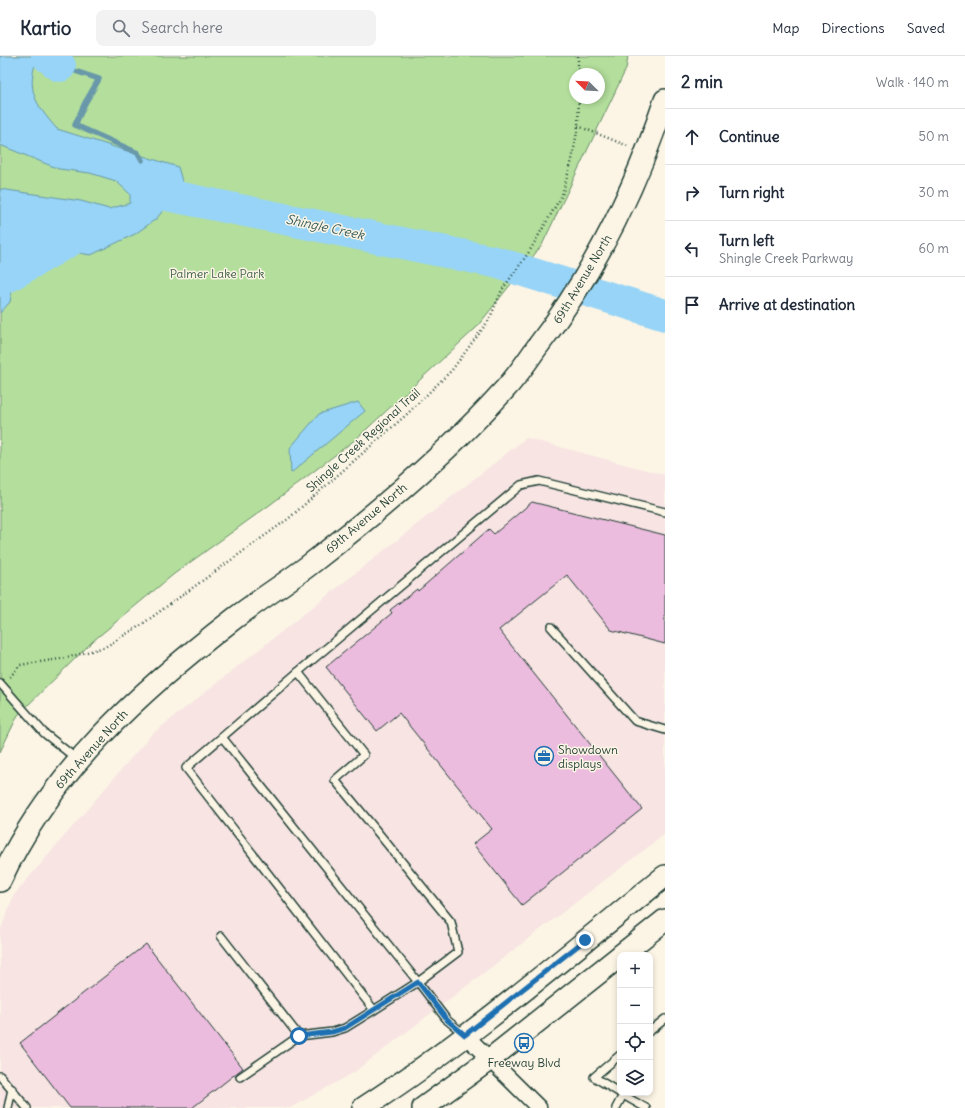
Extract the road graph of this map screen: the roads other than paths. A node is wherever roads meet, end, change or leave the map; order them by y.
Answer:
1 (665, 100) edge
2 (665, 512) edge
3 (551, 627) dead end
4 (298, 672) junction
5 (1, 684) edge
6 (665, 730) edge
7 (222, 737) junction
8 (78, 760) junction
9 (665, 876) edge
10 (0, 881) edge
11 (665, 920) edge
12 (221, 936) dead end
13 (624, 952) edge
14 (617, 957) edge
15 (418, 982) junction
16 (374, 1010) junction
17 (665, 1019) edge
18 (653, 1029) edge
19 (465, 1035) junction
20 (299, 1036) junction
21 (617, 1058) edge
22 (490, 1060) junction
23 (0, 1076) edge
24 (240, 1077) dead end
25 (12, 1090) junction
26 (617, 1091) edge
27 (620, 1096) edge
28 (625, 1096) edge
29 (8, 1108) edge
30 (27, 1108) edge
31 (363, 1108) edge
32 (423, 1108) edge
33 (539, 1108) edge
34 (616, 1108) edge
35 (646, 1108) edge

1 - 8 street, 69th Avenue North
2 - 4 lane
3 - 6 lane
4 - 7 lane
4 - 15 lane
5 - 8 lane
7 - 15 lane
7 - 16 lane
8 - 10 street, 69th Avenue North
9 - 19 street
11 - 13 street
12 - 20 lane
14 - 22 street
15 - 16 lane
15 - 19 lane
16 - 20 lane
17 - 18 lane
19 - 22 street
19 - 31 street
20 - 24 lane
21 - 26 lane
22 - 32 street
22 - 33 street
23 - 25 lane
25 - 29 lane
25 - 30 lane
27 - 34 lane
28 - 35 lane

